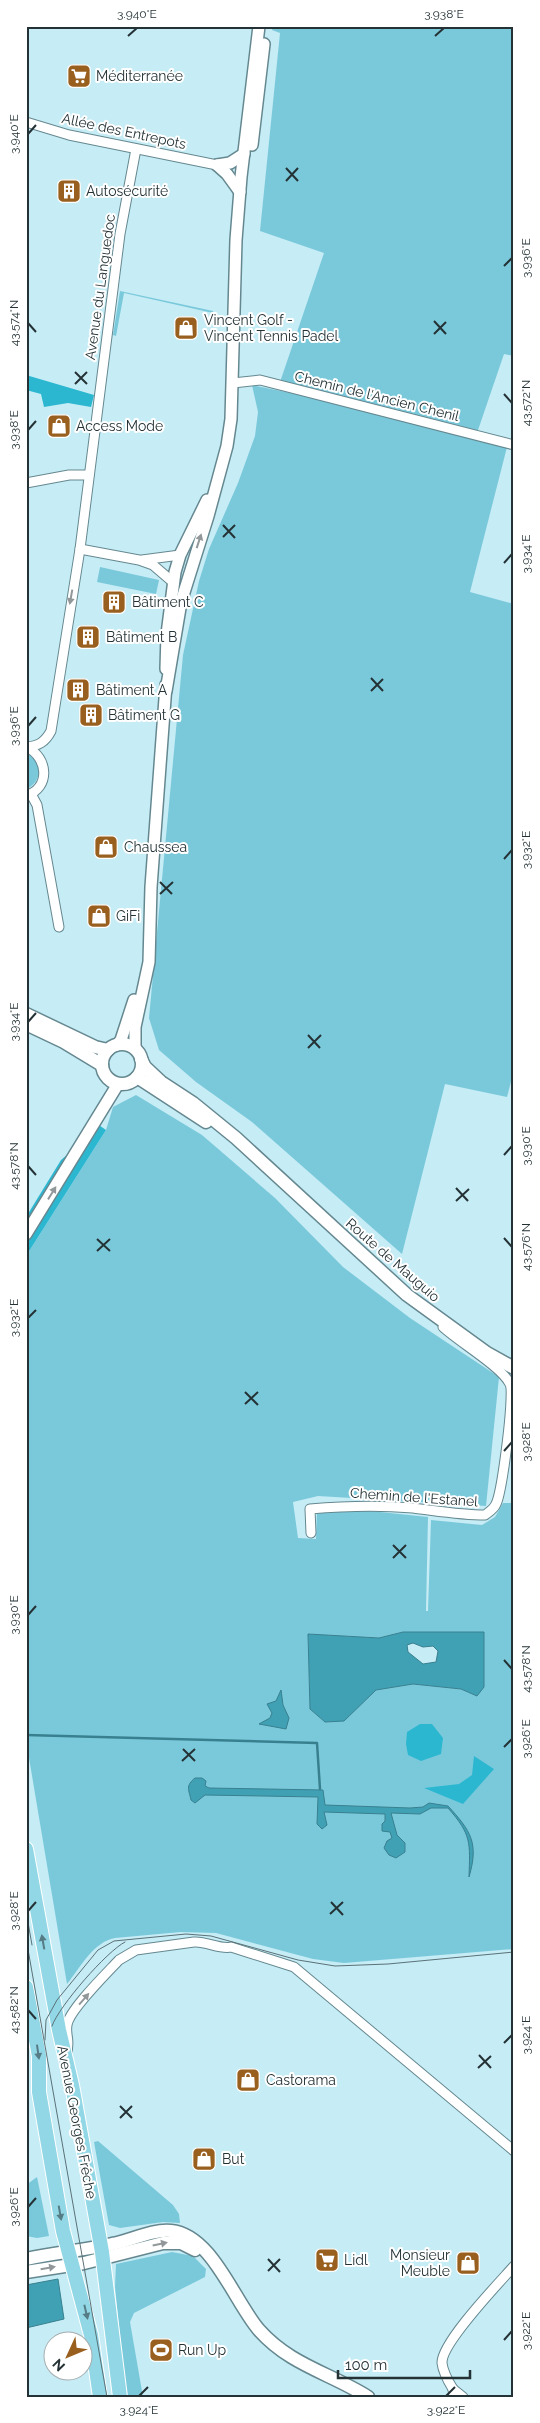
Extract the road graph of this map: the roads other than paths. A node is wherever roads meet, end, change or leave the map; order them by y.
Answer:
1 (259, 26) edge
2 (266, 26) edge
3 (26, 122) edge
4 (136, 149) junction
5 (244, 154) junction
6 (221, 165) junction
7 (241, 185) junction
8 (233, 383) junction
9 (514, 445) edge
10 (88, 475) junction
11 (26, 483) edge
12 (215, 485) junction
13 (80, 550) junction
14 (180, 555) junction
15 (193, 559) junction
16 (139, 560) junction
17 (180, 572) junction
18 (174, 583) junction
19 (176, 630) junction
20 (166, 691) junction
21 (26, 747) edge
22 (29, 795) edge
23 (59, 927) dead end
24 (148, 935) junction
25 (26, 1014) edge
26 (26, 1024) edge
27 (113, 1047) junction
28 (138, 1054) junction
29 (102, 1065) junction
30 (137, 1077) junction
31 (118, 1084) junction
32 (263, 1163) junction
33 (26, 1234) edge
34 (407, 1295) junction
35 (514, 1368) edge
36 (513, 1391) edge
37 (513, 1407) edge
38 (311, 1533) dead end
39 (26, 1849) edge
40 (26, 1987) edge
41 (66, 2059) junction
42 (514, 2151) edge
43 (102, 2252) junction
44 (69, 2258) junction
45 (26, 2259) edge
46 (514, 2266) edge
47 (26, 2272) edge
48 (454, 2393) edge
49 (100, 2397) edge
50 (120, 2397) edge
51 (354, 2397) edge
52 (368, 2397) edge
53 (463, 2397) edge

1 - 5 street
2 - 7 street
3 - 4 street, Allée des Entrepots
4 - 6 street, Allée des Entrepots
4 - 10 street, Avenue du Languedoc
5 - 6 street
5 - 7 street
6 - 7 street
7 - 8 street
8 - 9 street, Chemin de l'Ancien Chenil
8 - 12 street
10 - 11 street
10 - 13 street, Avenue du Languedoc
12 - 14 street
15 -> 12 street
13 - 16 street
13 -> 21 street, Avenue du Languedoc
14 - 16 street
14 - 17 street
14 - 18 street
15 - 17 street
15 - 19 street
16 - 18 street
17 - 18 street
17 - 19 street
18 - 20 street
19 - 20 street
20 - 24 street
21 - 22 street
22 - 23 street
24 - 27 street
24 - 28 street
25 - 27 main road
26 - 29 main road
27 - 28 main road
27 - 29 main road
28 - 30 main road
28 - 32 main road, Route de Mauguio
29 - 31 main road
30 - 31 main road
30 - 32 main road, Route de Mauguio
33 -> 31 street
32 - 34 main road, Route de Mauguio
34 - 35 main road, Route de Mauguio
34 - 36 street
36 - 37 street
37 - 38 street, Chemin de l'Estanel
41 -> 39 main road, Avenue Georges Frêche
40 -> 44 main road, Avenue Georges Frêche
41 -> 42 street
41 - 43 main road, Avenue Georges Frêche
43 - 44 main road
43 - 50 main road, Avenue Georges Frêche
43 -> 51 main road
43 - 52 main road
44 - 45 main road
47 -> 44 main road
44 -> 49 main road, Avenue Georges Frêche
46 - 48 street
48 - 53 street

